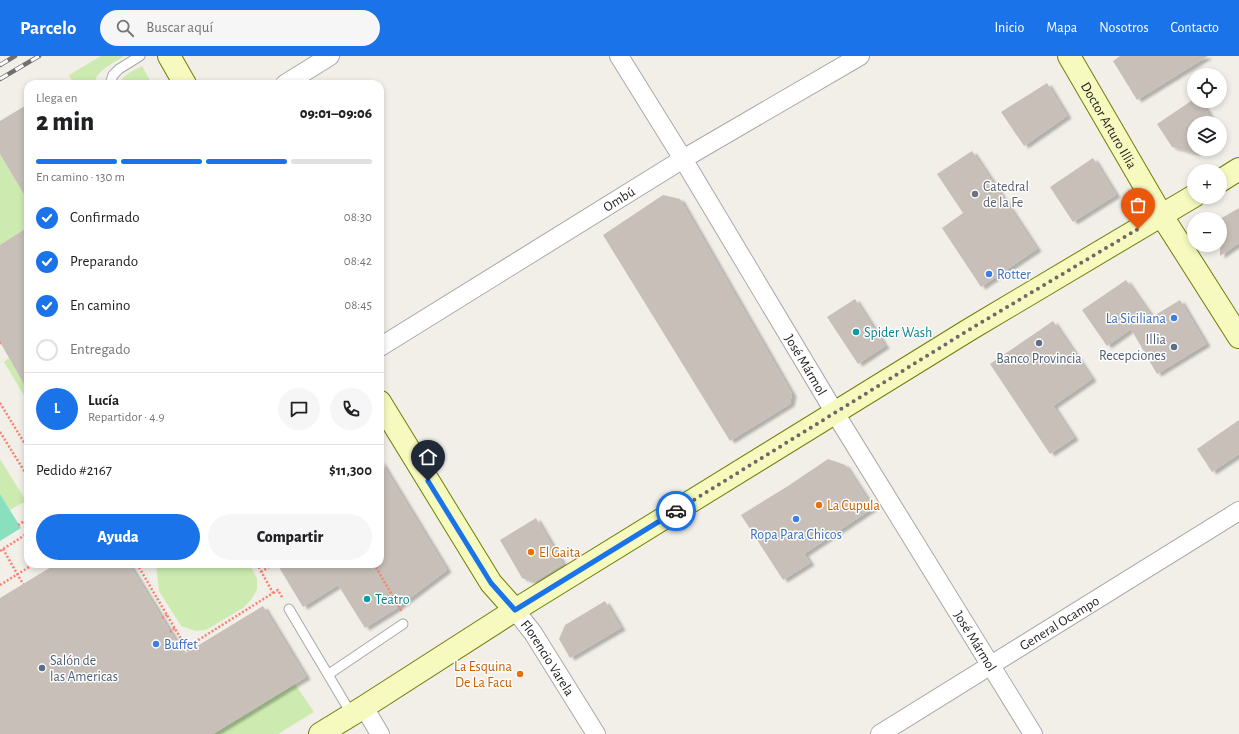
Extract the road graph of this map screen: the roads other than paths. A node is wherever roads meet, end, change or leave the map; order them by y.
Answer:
1 (140, 56) edge
2 (169, 56) edge
3 (330, 56) edge
4 (619, 56) edge
5 (860, 56) edge
6 (1069, 56) edge
7 (111, 80) edge
8 (183, 80) edge
9 (291, 80) edge
10 (683, 159) junction
11 (1239, 169) edge
12 (1227, 177) edge
13 (1187, 200) edge
14 (1162, 216) junction
15 (1239, 337) edge
16 (384, 345) edge
17 (384, 409) edge
18 (835, 413) junction
19 (1239, 511) edge
20 (289, 609) dead end
21 (515, 610) junction
22 (403, 624) road end
23 (991, 665) junction
24 (329, 674) junction
25 (358, 711) junction
26 (320, 734) edge
27 (380, 734) edge
28 (596, 734) edge
29 (880, 734) edge
30 (1033, 734) edge

1 - 7 lane
2 - 8 main road
3 - 9 street
4 - 10 street, José Mármol
5 - 10 street, Ombú
6 - 14 main road, Doctor Arturo Illia
10 - 16 street, Ombú
10 - 18 street, José Mármol
11 - 12 main road
13 - 14 main road
14 - 15 main road, Doctor Arturo Illia
14 - 18 main road
17 - 21 main road, Florencio Varela
18 - 21 main road
18 - 23 street, José Mármol
19 - 23 street, General Ocampo
20 - 24 lane
21 - 25 main road
21 - 28 street, Florencio Varela
22 - 24 lane
23 - 29 street, General Ocampo
23 - 30 street, José Mármol
24 - 25 lane
25 - 26 main road
25 - 27 street

